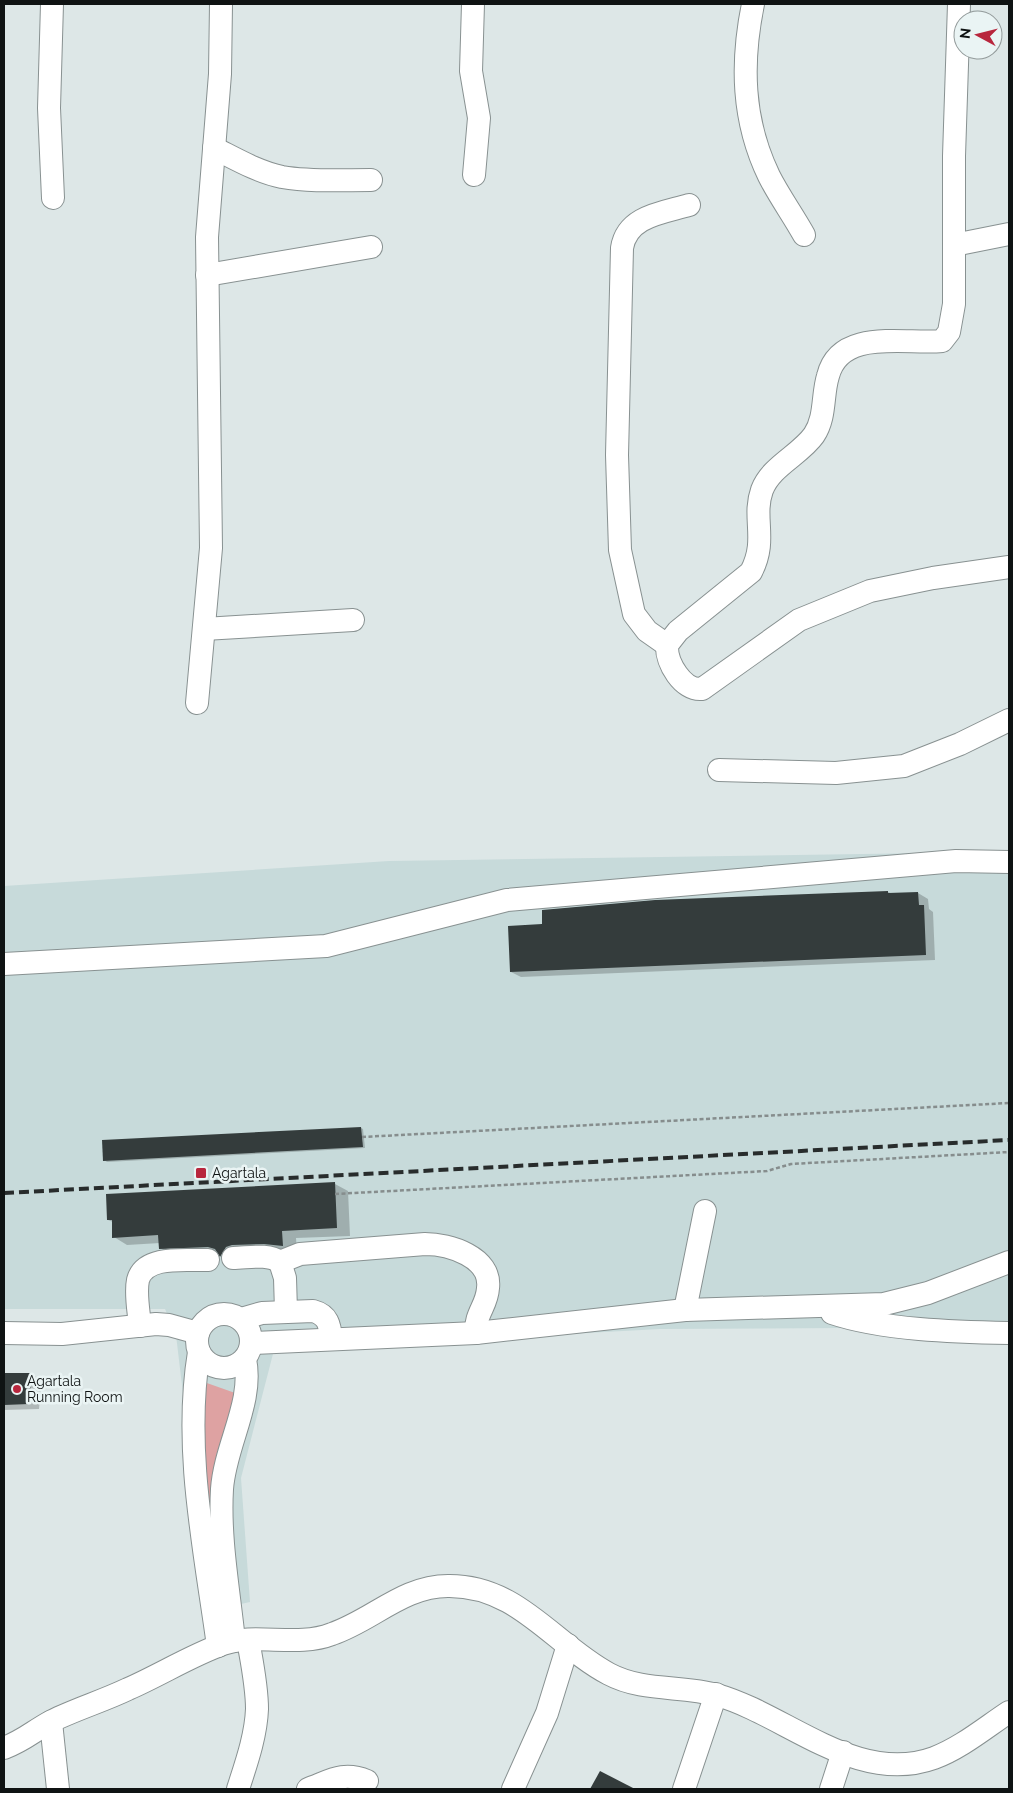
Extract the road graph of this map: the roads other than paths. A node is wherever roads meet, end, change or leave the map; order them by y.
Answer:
1 (52, 4) edge
2 (221, 4) edge
3 (473, 4) edge
4 (753, 4) edge
5 (959, 4) edge
6 (214, 148) junction
7 (474, 174) dead end
8 (371, 180) dead end
9 (53, 198) dead end
10 (689, 205) dead end
11 (1009, 234) edge
12 (804, 235) dead end
13 (954, 245) junction
14 (371, 247) dead end
15 (207, 275) junction
16 (1009, 567) edge
17 (353, 620) dead end
18 (204, 629) junction
19 (667, 645) junction
20 (197, 703) dead end
21 (1009, 720) edge
22 (718, 770) dead end
23 (1009, 862) edge
24 (4, 964) edge
25 (706, 1211) dead end
26 (233, 1258) dead end
27 (208, 1260) dead end
28 (280, 1262) junction
29 (1009, 1262) edge
30 (816, 1307) junction
31 (684, 1310) junction
32 (286, 1311) junction
33 (241, 1319) junction
34 (140, 1326) junction
35 (4, 1333) edge
36 (476, 1333) junction
37 (1009, 1333) edge
38 (331, 1339) junction
39 (198, 1343) junction
40 (248, 1351) junction
41 (234, 1642) junction
42 (568, 1645) junction
43 (716, 1694) junction
44 (1009, 1712) edge
45 (51, 1722) junction
46 (4, 1732) edge
47 (4, 1748) edge
48 (843, 1752) junction
49 (367, 1780) dead end
50 (58, 1789) edge
51 (241, 1789) edge
52 (308, 1789) edge
53 (513, 1789) edge
54 (684, 1789) edge
55 (831, 1789) edge

1 - 9 street
2 - 6 street
3 - 7 street
4 - 12 street
5 - 13 street
6 - 8 street
6 - 15 street
10 - 19 street
11 - 13 street
13 - 19 street
14 - 15 street
15 - 18 street
16 - 19 street
17 - 18 street
18 - 20 street
21 - 22 street
23 - 24 street
25 - 31 street
26 - 28 street
27 - 34 street
28 - 32 street
28 - 36 street
29 - 30 street
30 - 31 street
30 - 37 street
31 - 36 street
32 - 33 street
32 - 38 street
33 - 39 street
33 - 40 street
34 - 35 street
34 - 39 street
36 - 38 street
38 - 40 street
39 - 40 street
39 - 41 street
40 - 41 street
41 - 42 street
41 - 45 street
41 - 51 street
42 - 43 street
42 - 53 street
43 - 48 street
43 - 54 street
44 - 48 street
45 - 46 street
45 - 47 street
45 - 50 street
48 - 55 street
49 - 52 street

